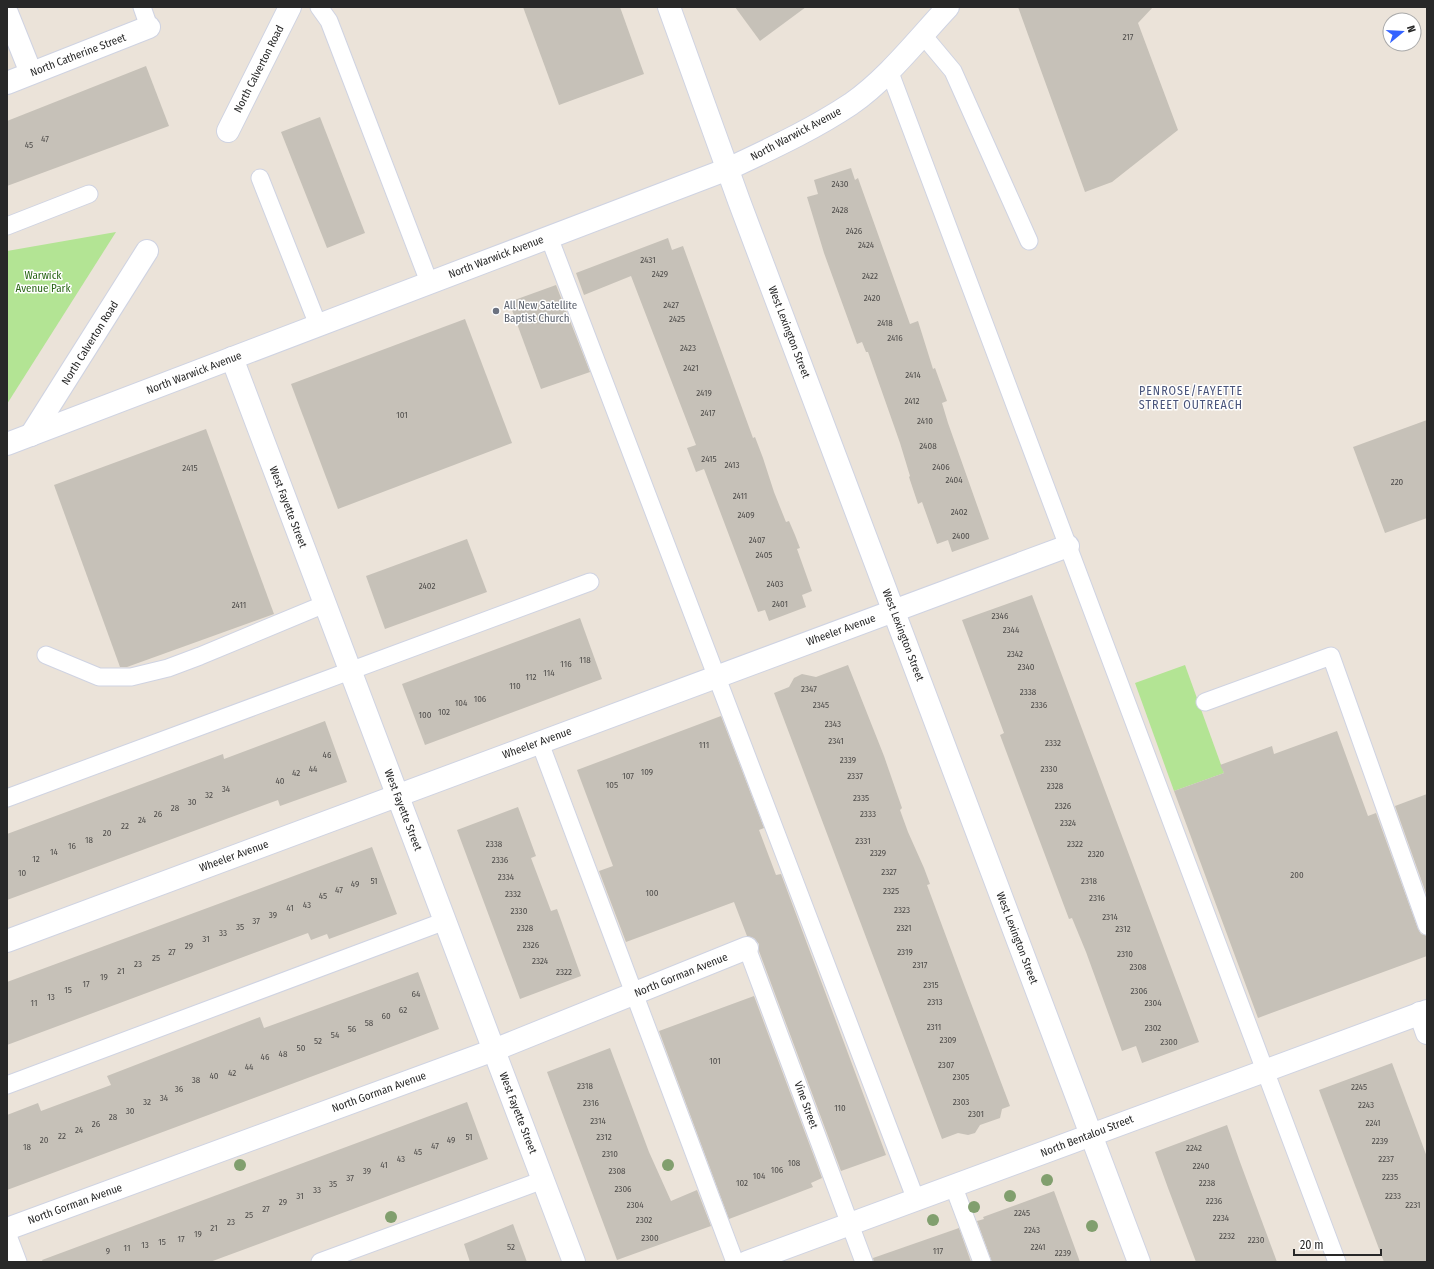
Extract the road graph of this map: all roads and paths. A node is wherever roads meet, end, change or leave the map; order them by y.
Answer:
1 (142, 7) edge
2 (290, 7) edge
3 (319, 7) edge
4 (669, 7) edge
5 (948, 7) edge
6 (7, 13) edge
7 (149, 27) joint
8 (922, 34) junction
9 (889, 70) junction
10 (32, 73) junction
11 (7, 83) edge
12 (228, 131) dead end
13 (728, 169) junction
14 (260, 178) dead end
15 (89, 194) dead end
16 (7, 226) edge
17 (549, 237) junction
18 (1029, 240) dead end
19 (147, 251) dead end
20 (429, 282) junction
21 (318, 325) junction
22 (232, 358) junction
23 (31, 435) junction
24 (7, 444) edge
25 (1068, 546) junction
26 (590, 582) dead end
27 (325, 604) junction
28 (894, 610) junction
29 (46, 655) dead end
30 (350, 671) junction
31 (717, 676) junction
32 (1205, 702) dead end
33 (540, 743) junction
34 (398, 795) junction
35 (7, 798) edge
36 (445, 921) junction
37 (1427, 926) edge
38 (7, 941) edge
39 (747, 948) joint
40 (634, 994) junction
41 (1425, 1019) edge
42 (494, 1050) junction
43 (1265, 1070) junction
44 (7, 1085) edge
45 (1091, 1134) junction
46 (543, 1180) junction
47 (953, 1185) junction
48 (916, 1200) junction
49 (850, 1224) junction
50 (7, 1229) edge
51 (7, 1234) edge
52 (18, 1262) edge
53 (320, 1262) edge
54 (574, 1262) edge
55 (735, 1262) edge
56 (747, 1262) edge
57 (864, 1262) edge
58 (982, 1262) edge
59 (1139, 1262) edge
60 (1337, 1262) edge

1 - 7 lane
2 - 12 street, North Calverton Road
3 - 20 lane
4 - 13 street, West Lexington Street
5 - 8 street, North Warwick Avenue
6 - 10 street
7 - 10 street, North Catherine Street
8 - 9 street, North Warwick Avenue
8 - 18 lane
9 - 13 street, North Warwick Avenue
9 - 25 lane
10 - 11 street, North Catherine Street
13 - 17 street, North Warwick Avenue
13 - 28 street, West Lexington Street
14 - 21 lane
15 - 16 lane
17 - 20 street, North Warwick Avenue
17 - 31 lane
19 - 23 street, North Calverton Road
20 - 21 street, North Warwick Avenue
21 - 22 street, North Warwick Avenue
22 - 23 street, North Warwick Avenue
22 - 27 street, West Fayette Street
23 - 24 street, North Warwick Avenue
25 - 28 street, Wheeler Avenue
25 - 43 lane
26 - 30 lane
27 - 29 lane
27 - 30 street, West Fayette Street
28 - 31 street, Wheeler Avenue
28 - 45 street, West Lexington Street
30 - 34 street, West Fayette Street
30 - 35 lane
31 - 33 street, Wheeler Avenue
31 - 48 lane
32 - 37 lane
33 - 34 street, Wheeler Avenue
33 - 40 lane
34 - 36 street, West Fayette Street
34 - 38 street, Wheeler Avenue
36 - 42 street, West Fayette Street
36 - 44 lane
39 - 40 street, North Gorman Avenue
39 - 49 lane, Vine Street
40 - 42 street, North Gorman Avenue
40 - 55 lane
41 - 43 street, North Bentalou Street
42 - 46 street, West Fayette Street
42 - 50 street, North Gorman Avenue
43 - 45 street, North Bentalou Street
43 - 60 lane
45 - 47 street, North Bentalou Street
45 - 59 street, West Lexington Street
46 - 53 lane
46 - 54 street, West Fayette Street
47 - 48 street, North Bentalou Street
47 - 58 lane
48 - 49 street, North Bentalou Street
49 - 56 street, North Bentalou Street
49 - 57 lane, Vine Street
51 - 52 lane

